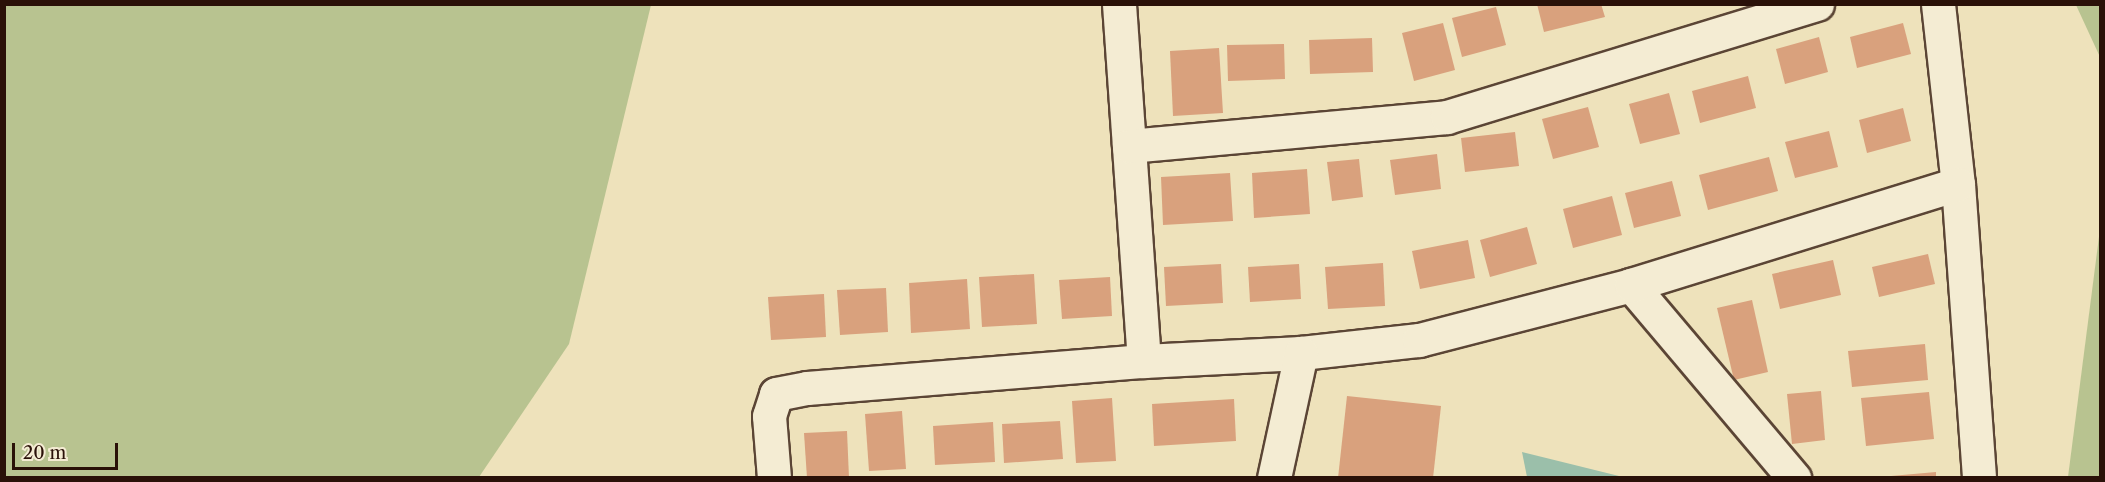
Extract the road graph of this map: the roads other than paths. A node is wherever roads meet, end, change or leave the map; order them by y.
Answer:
1 (1119, 4) edge
2 (1817, 4) edge
3 (1938, 4) edge
4 (1129, 146) junction
5 (1958, 184) junction
6 (1631, 285) junction
7 (1301, 353) junction
8 (1144, 361) junction
9 (774, 477) edge
10 (1274, 477) edge
11 (1794, 477) edge
12 (1979, 477) edge

1 - 4 street
2 - 4 street
3 - 5 street
4 - 8 street
5 - 6 street
5 - 12 street
6 - 7 street
6 - 11 street
7 - 8 street
7 - 10 street
8 - 9 street

